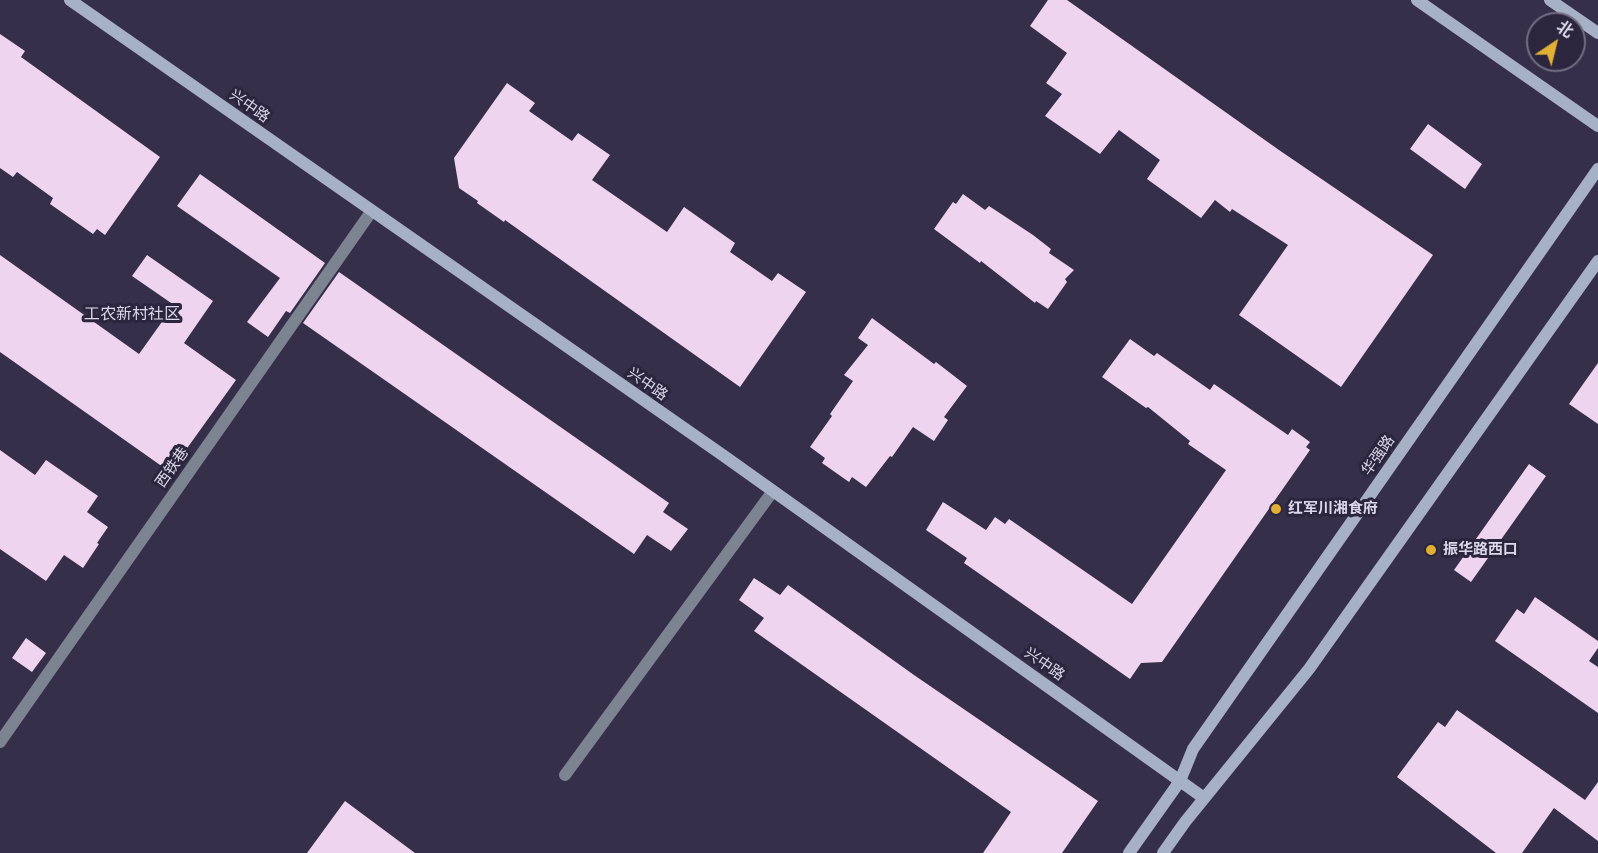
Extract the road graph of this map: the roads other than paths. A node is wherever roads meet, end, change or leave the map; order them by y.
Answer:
1 (70, 0) edge
2 (1417, 0) edge
3 (1550, 0) edge
4 (1598, 33) edge
5 (1598, 126) edge
6 (1598, 169) edge
7 (371, 212) junction
8 (1598, 261) edge
9 (773, 491) junction
10 (0, 742) edge
11 (565, 775) dead end
12 (1180, 781) junction
13 (1204, 798) junction
14 (1129, 853) edge
15 (1163, 853) edge

1 - 7 main road, 兴中路
2 - 5 main road
3 - 4 main road
6 - 12 main road, 华强路
7 - 9 main road, 兴中路
7 - 10 street, 西铁巷
8 - 13 main road
9 - 11 street
9 - 12 main road, 兴中路
12 - 13 main road, 兴中路
12 - 14 main road, 华强路
13 - 15 main road

